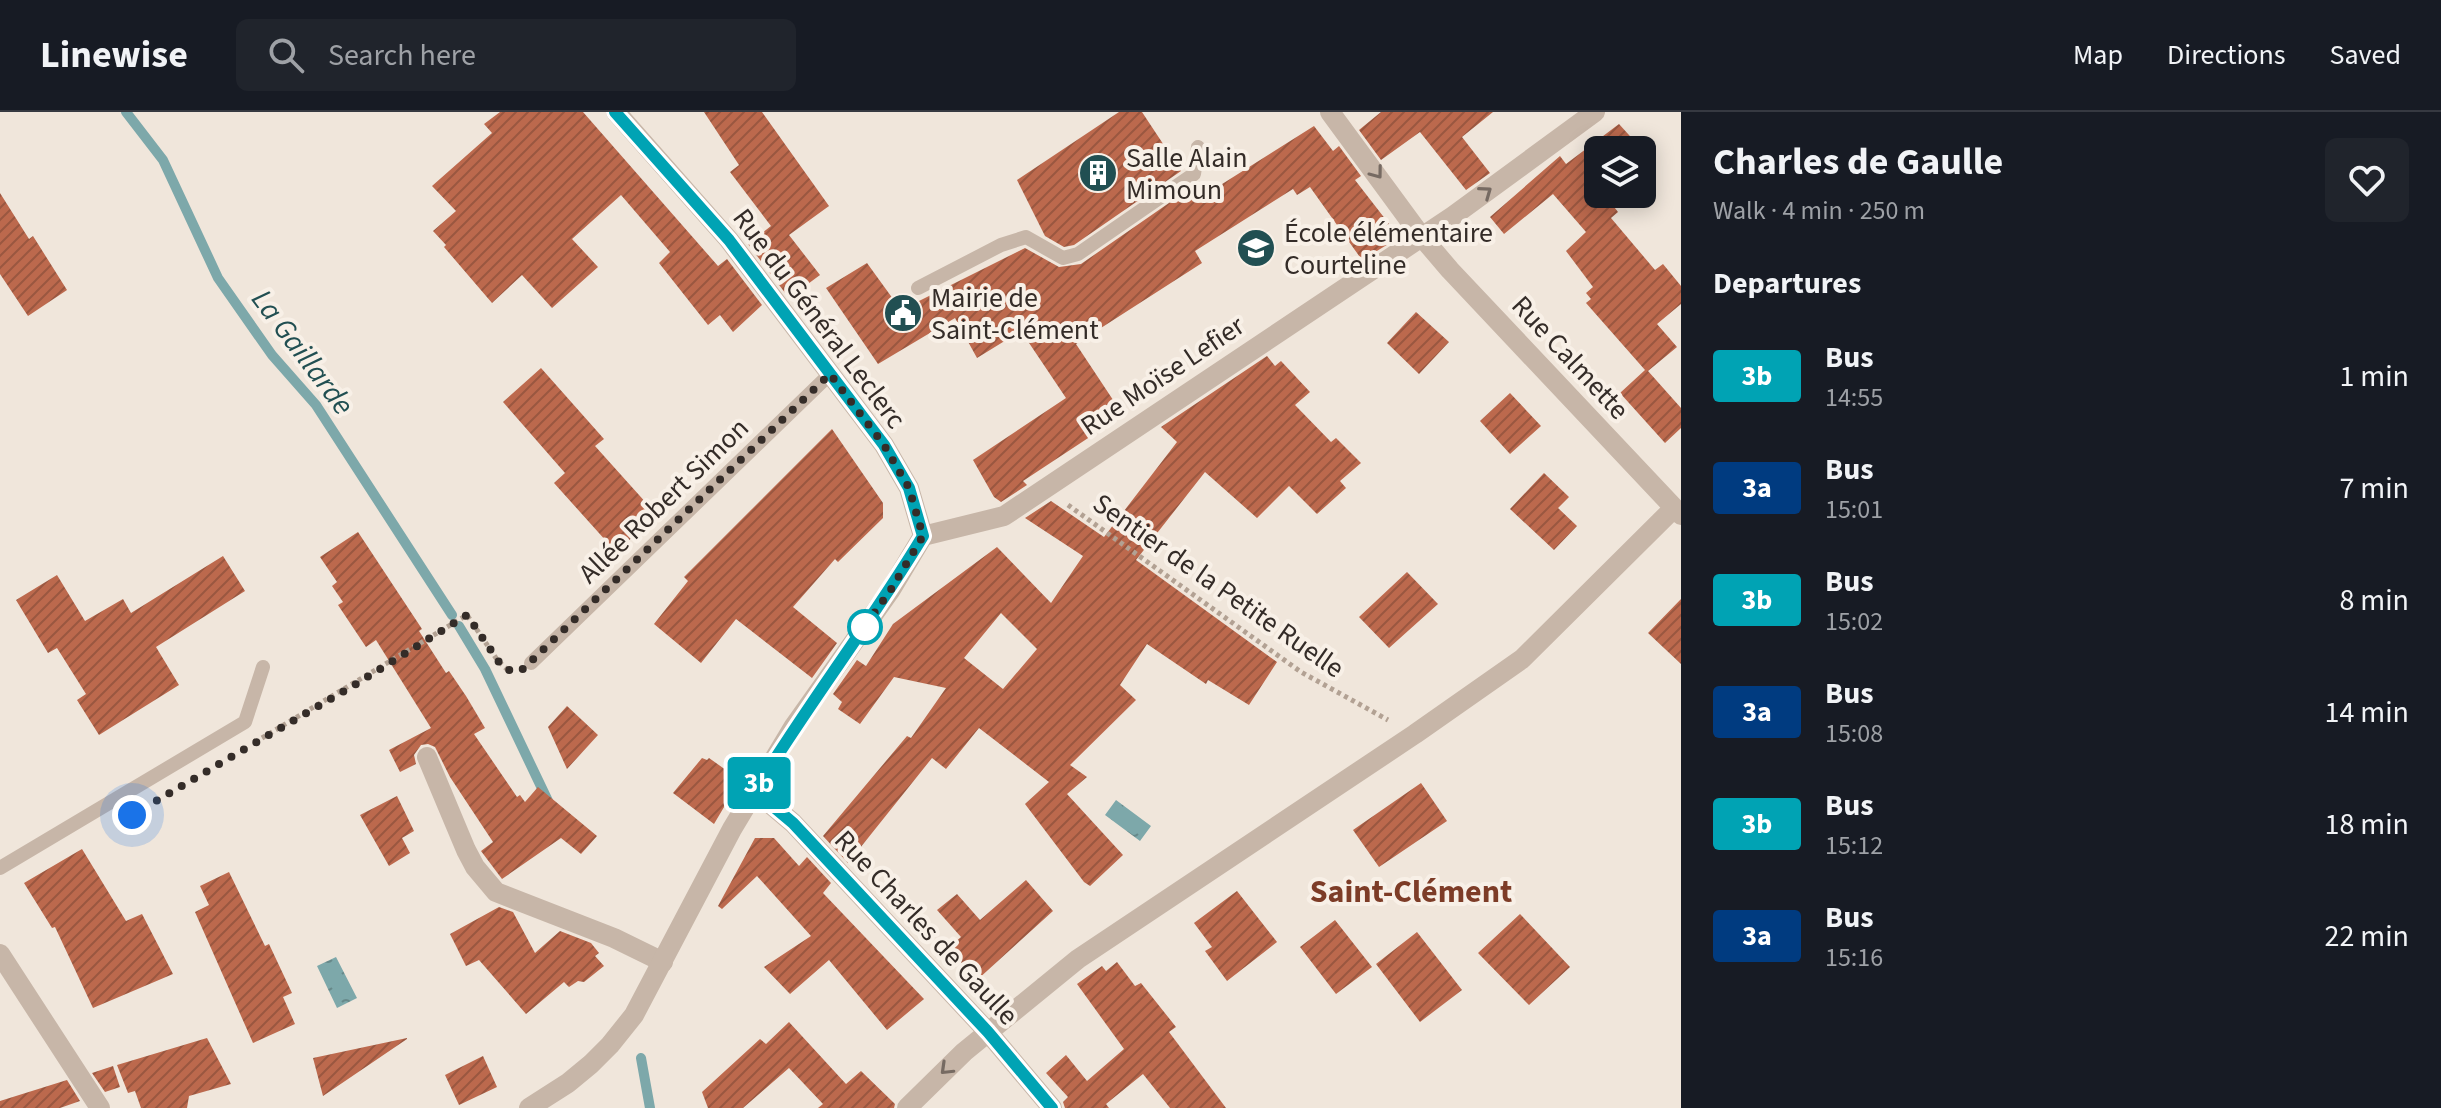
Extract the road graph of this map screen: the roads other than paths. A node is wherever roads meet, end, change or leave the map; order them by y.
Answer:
1 (616, 112) edge
2 (1330, 112) edge
3 (1594, 112) edge
4 (1198, 147) dead end
5 (1421, 236) junction
6 (918, 288) dead end
7 (830, 374) junction
8 (1678, 512) edge
9 (923, 536) junction
10 (531, 663) road end
11 (263, 667) dead end
12 (427, 757) dead end
13 (755, 791) junction
14 (0, 868) edge
15 (0, 954) edge
16 (663, 962) junction
17 (988, 1032) junction
18 (100, 1108) edge
19 (529, 1108) edge
20 (907, 1108) edge
21 (1052, 1108) edge

1 - 7 street, Rue du Général Leclerc
2 -> 5 street, Rue Calmette
5 -> 3 street, Rue Moïse Lefier
4 - 6 lane
5 - 8 street, Rue Calmette
5 - 9 street, Rue Moïse Lefier
7 - 9 street, Rue du Général Leclerc
7 - 10 lane, Allée Robert Simon
8 - 17 street
9 - 13 street
11 - 14 lane
12 - 16 street
13 - 16 street
13 - 17 street, Rue Charles de Gaulle
15 - 18 street
16 - 19 street
17 -> 20 street
17 - 21 street, Rue Charles de Gaulle

